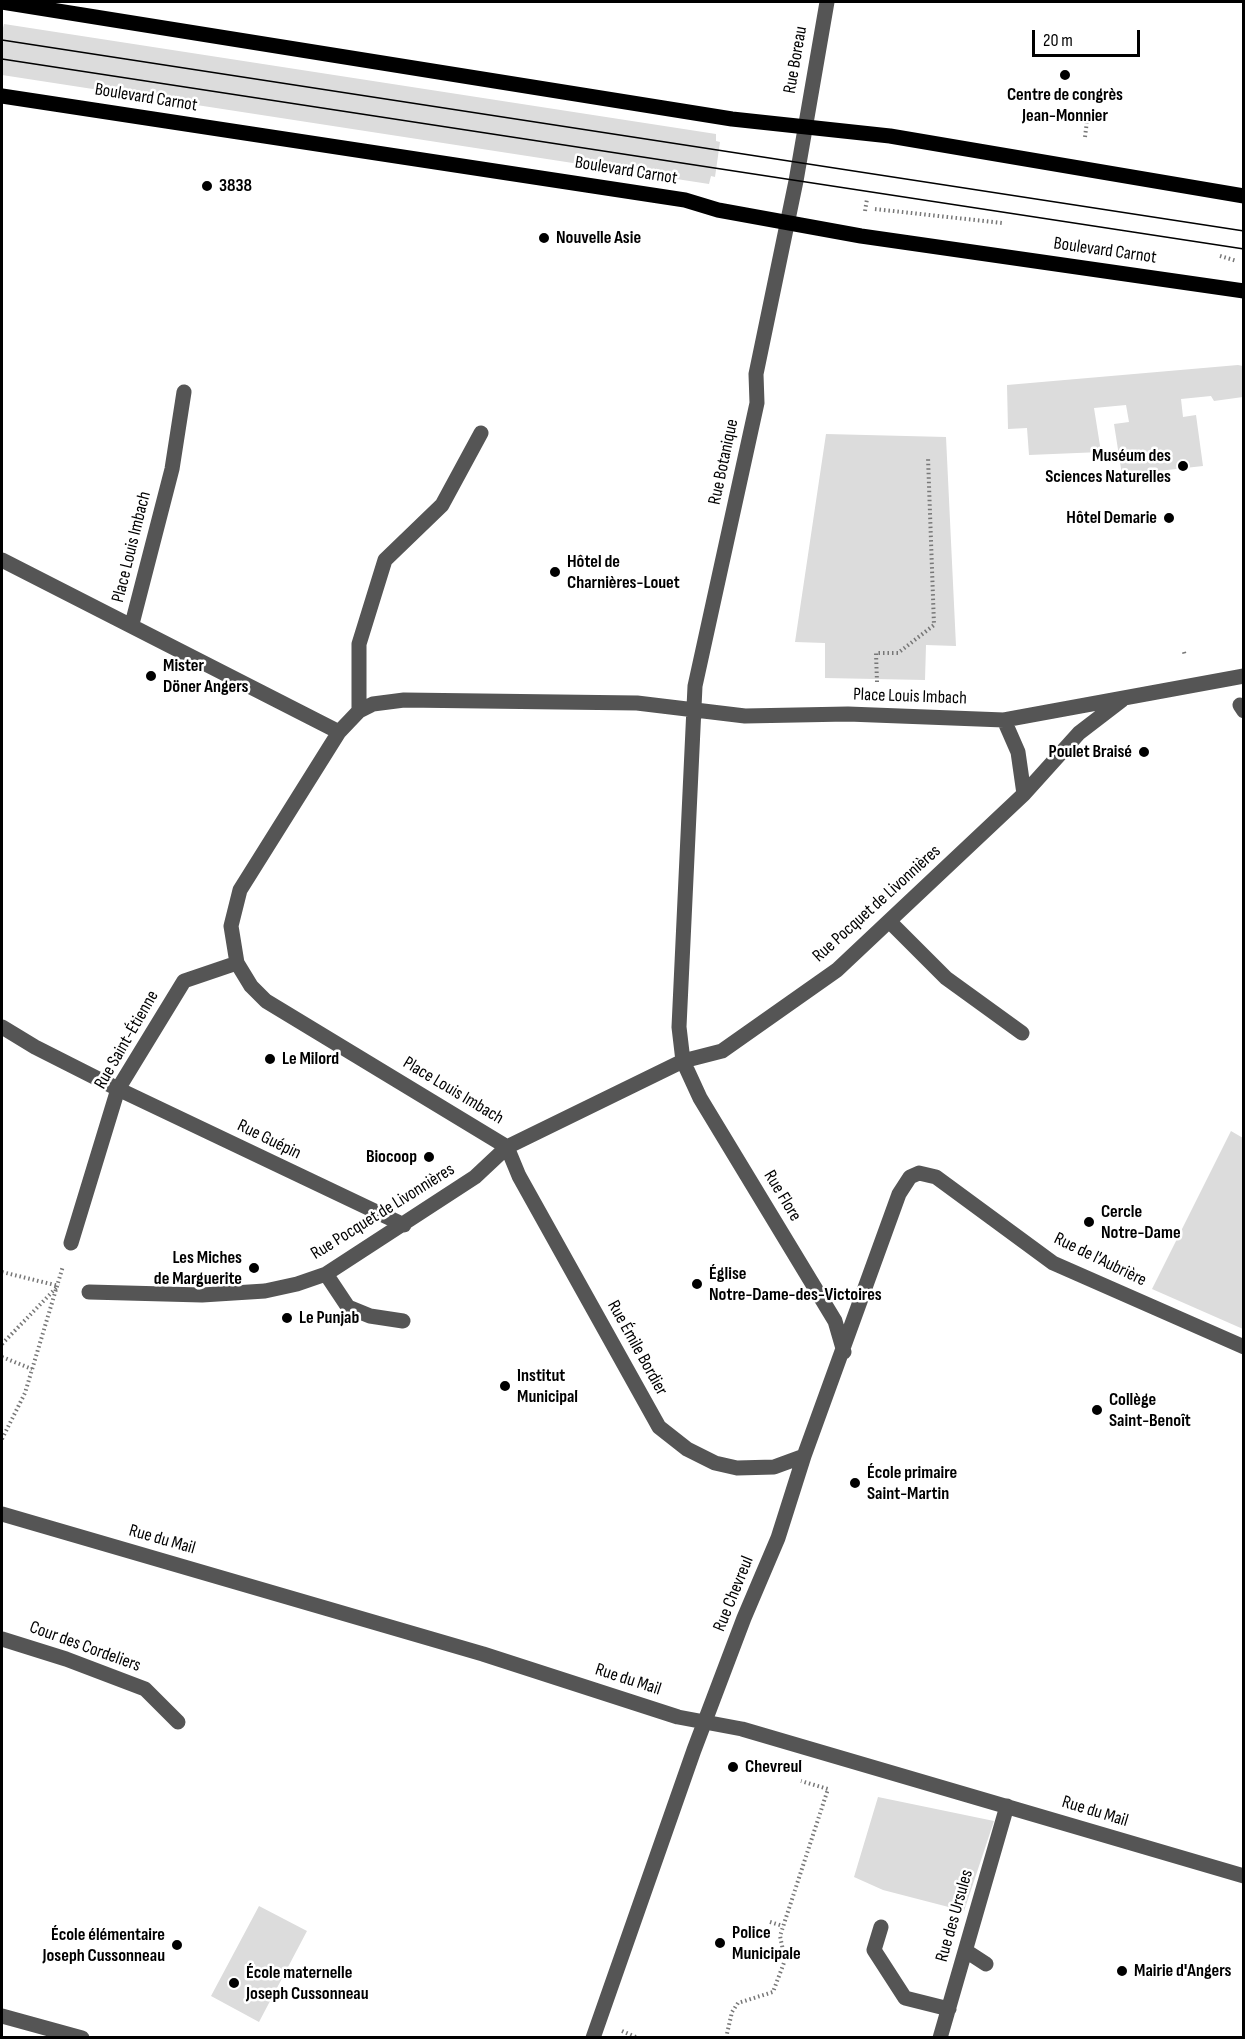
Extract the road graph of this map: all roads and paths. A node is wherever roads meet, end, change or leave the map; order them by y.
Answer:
1 (2, 2) edge
2 (827, 2) edge
3 (2, 96) edge
4 (1088, 112) dead end
5 (805, 126) junction
6 (1085, 137) dead end
7 (1244, 196) edge
8 (865, 208) dead end
9 (1002, 223) dead end
10 (788, 224) junction
11 (1220, 256) dead end
12 (1244, 263) edge
13 (1244, 291) edge
14 (184, 392) dead end
15 (481, 433) dead end
16 (928, 457) dead end
17 (2, 560) edge
18 (132, 624) junction
19 (1244, 676) edge
20 (877, 682) dead end
21 (1124, 698) junction
22 (693, 709) junction
23 (359, 711) junction
24 (1004, 720) junction
25 (339, 732) junction
26 (1024, 794) junction
27 (889, 921) junction
28 (237, 963) junction
29 (2, 1027) edge
30 (1022, 1033) dead end
31 (683, 1061) junction
32 (118, 1089) junction
33 (507, 1147) junction
34 (919, 1173) joint
35 (404, 1225) junction
36 (71, 1243) joint
37 (2, 1272) edge
38 (326, 1274) junction
39 (57, 1286) junction
40 (89, 1292) joint
41 (403, 1321) dead end
42 (2, 1344) edge
43 (1244, 1347) edge
44 (844, 1352) junction
45 (2, 1357) edge
46 (32, 1369) junction
47 (2, 1439) edge
48 (804, 1456) junction
49 (2, 1514) edge
50 (2, 1639) edge
51 (178, 1722) dead end
52 (705, 1723) junction
53 (801, 1781) dead end
54 (1007, 1806) junction
55 (1244, 1876) edge
56 (770, 1922) dead end
57 (783, 1926) junction
58 (881, 1927) dead end
59 (964, 1956) junction
60 (984, 1967) dead end
61 (949, 2009) junction
62 (2, 2016) edge
63 (618, 2031) dead end
64 (80, 2037) edge
65 (593, 2037) edge
66 (638, 2037) edge
67 (726, 2037) edge
68 (940, 2037) edge

1 - 5 main road
2 - 5 street, Rue Boreau
3 - 10 main road, Boulevard Carnot
4 - 6 path
5 - 7 main road
5 - 10 street, Rue Boreau
8 - 9 path
10 - 13 main road, Boulevard Carnot
10 - 22 street, Rue Botanique
11 - 12 path
14 - 18 street, Place Louis Imbach
15 - 23 street
16 - 20 path
17 - 18 street
18 - 25 street, Place Louis Imbach
19 - 21 street, Place Louis Imbach
21 - 24 street, Place Louis Imbach
21 - 26 street, Rue Pocquet de Livonnières
22 - 23 street, Place Louis Imbach
22 - 24 street, Place Louis Imbach
22 - 31 street
23 - 25 street, Place Louis Imbach
24 - 26 street
25 - 28 street, Place Louis Imbach
26 - 27 street, Rue Pocquet de Livonnières
27 - 30 street
27 - 31 street, Rue Pocquet de Livonnières
28 - 32 street, Rue Saint-Étienne
28 - 33 street, Place Louis Imbach
29 - 32 street, Rue Guépin
31 - 33 street, Place Louis Imbach
31 - 44 street, Rue Flore
32 - 35 street, Rue Guépin
32 - 36 street, Rue Saint-Étienne
33 - 35 street, Rue Pocquet de Livonnières
33 - 48 street, Rue Émile Bordier
34 - 43 street, Rue de l'Aubrière
34 - 44 street, Rue Chevreul
35 - 38 street, Rue Pocquet de Livonnières
36 - 39 path
37 - 39 path
38 - 40 street, Rue Pocquet de Livonnières
38 - 41 street
39 - 40 path
39 - 42 path
39 - 46 path
44 - 48 street, Rue Chevreul
45 - 46 path
46 - 47 path
48 - 52 street, Rue Chevreul
49 - 52 street, Rue du Mail
50 - 51 street, Cour des Cordeliers
52 - 54 street, Rue du Mail
52 - 65 street, Rue Chevreul
53 - 57 path
54 - 55 street, Rue du Mail
54 - 59 street, Rue des Ursules
56 - 57 path
57 - 67 path
58 - 61 street
59 - 60 street
59 - 61 street, Rue des Ursules
61 - 68 street, Rue des Ursules
62 - 64 street
63 - 66 path

